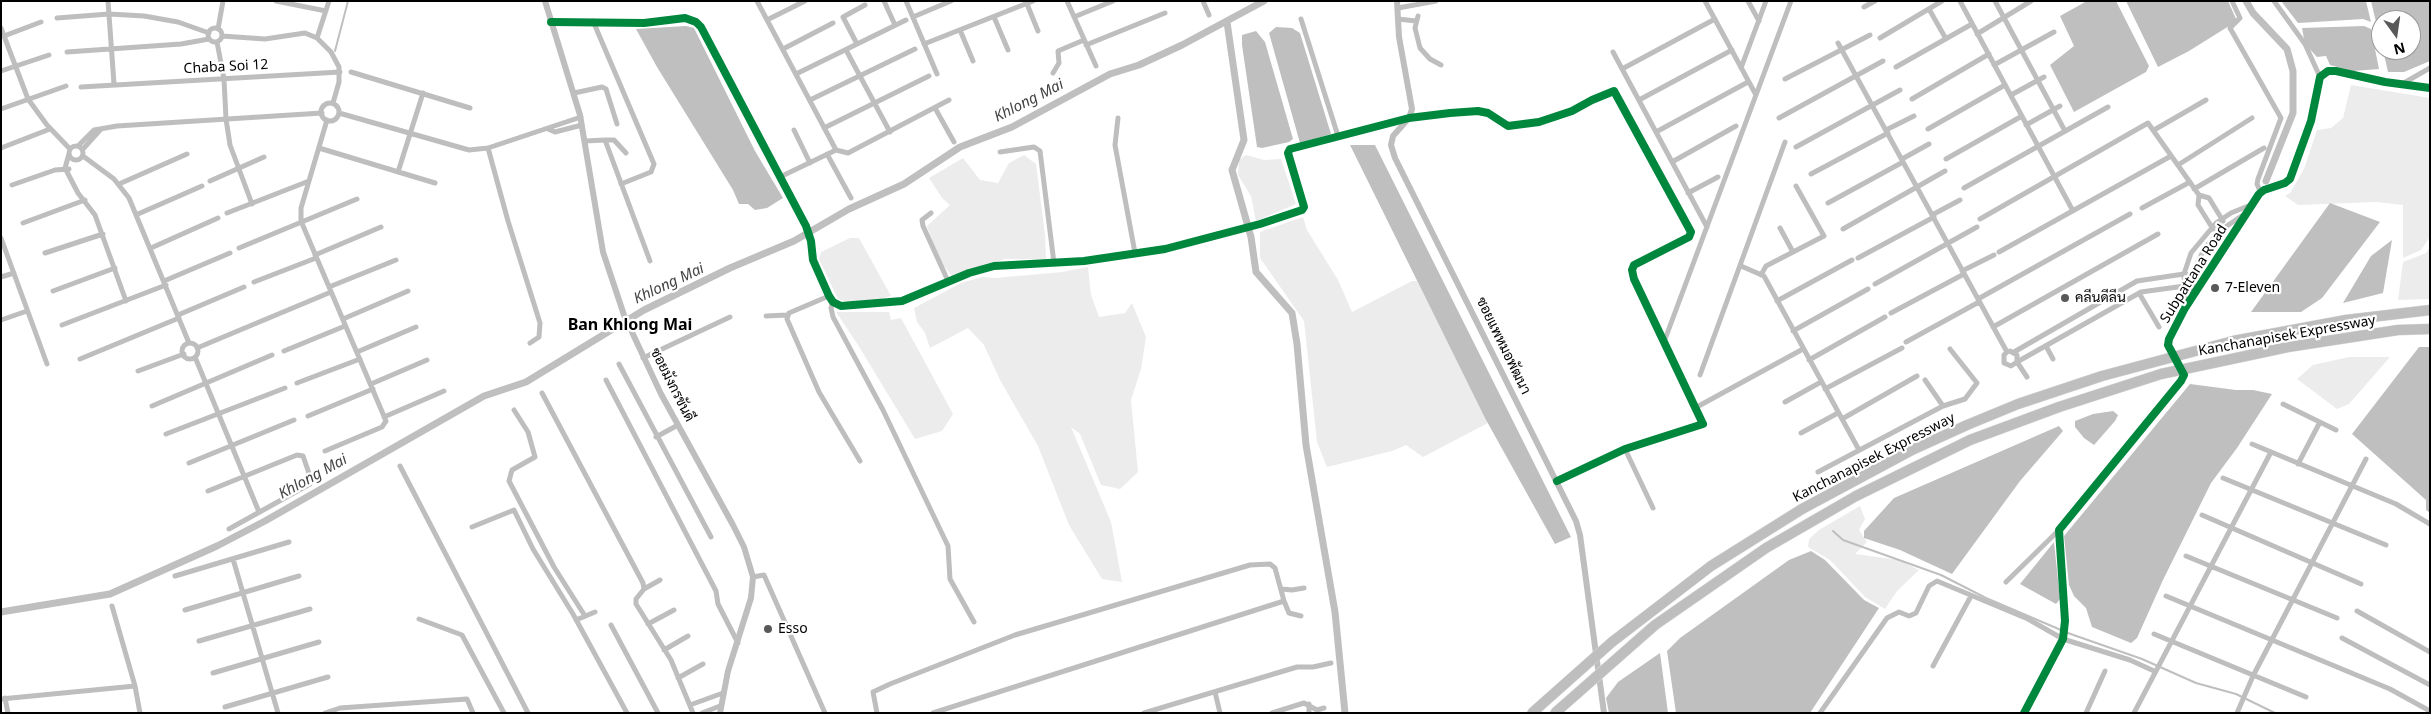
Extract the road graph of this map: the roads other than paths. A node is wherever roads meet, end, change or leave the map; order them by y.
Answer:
1 (108, 1) edge
2 (223, 1) edge
3 (276, 1) edge
4 (329, 1) edge
5 (545, 1) edge
6 (758, 1) edge
7 (805, 1) edge
8 (884, 1) edge
9 (906, 1) edge
10 (951, 1) edge
11 (1033, 1) edge
12 (1068, 1) edge
13 (1113, 1) edge
14 (1203, 1) edge
15 (1436, 1) edge
16 (1705, 1) edge
17 (1748, 1) edge
18 (1766, 1) edge
19 (1791, 1) edge
20 (1875, 1) edge
21 (1942, 1) edge
22 (1995, 1) edge
23 (2031, 1) edge
24 (2232, 1) edge
25 (2274, 1) edge
26 (1961, 2) edge
27 (1027, 4) junction
28 (1397, 4) edge
29 (866, 5) dead end
30 (1864, 8) dead end
31 (1929, 9) junction
32 (326, 11) junction
33 (1165, 13) dead end
34 (109, 14) junction
35 (1209, 15) dead end
36 (913, 17) junction
37 (994, 17) junction
38 (1074, 17) junction
39 (57, 18) dead end
40 (2004, 18) junction
41 (1301, 19) dead end
42 (1715, 19) junction
43 (767, 20) junction
44 (906, 20) dead end
45 (593, 21) junction
46 (1398, 21) junction
47 (1758, 21) junction
48 (41, 22) dead end
49 (551, 22) junction
50 (833, 23) dead end
51 (1972, 24) junction
52 (895, 25) junction
53 (218, 29) junction
54 (960, 30) junction
55 (1038, 31) dead end
56 (2, 32) edge
57 (2054, 32) dead end
58 (1977, 34) junction
59 (1870, 35) dead end
60 (209, 36) junction
61 (222, 36) junction
62 (317, 38) junction
63 (1880, 38) dead end
64 (1946, 39) junction
65 (217, 42) junction
66 (1838, 42) dead end
67 (1085, 43) junction
68 (857, 44) junction
69 (924, 44) junction
70 (110, 49) junction
71 (782, 49) junction
72 (915, 49) dead end
73 (1842, 49) junction
74 (846, 50) junction
75 (1008, 50) dead end
76 (1732, 50) junction
77 (2021, 50) junction
78 (67, 52) dead end
79 (1613, 52) dead end
80 (1988, 54) junction
81 (49, 55) dead end
82 (973, 61) dead end
83 (1883, 61) dead end
84 (1441, 65) dead end
85 (1994, 65) junction
86 (15, 66) junction
87 (1096, 66) dead end
88 (1741, 68) junction
89 (1896, 68) dead end
90 (2430, 68) edge
91 (1622, 69) junction
92 (1, 71) edge
93 (340, 72) junction
94 (351, 72) dead end
95 (1053, 73) dead end
96 (796, 74) junction
97 (937, 74) dead end
98 (1856, 75) junction
99 (860, 76) junction
100 (929, 76) dead end
101 (2044, 77) dead end
102 (2320, 77) junction
103 (224, 79) junction
104 (1785, 80) dead end
105 (2038, 80) junction
106 (1748, 82) junction
107 (114, 84) junction
108 (2402, 84) junction
109 (2005, 85) junction
110 (66, 86) dead end
111 (81, 87) dead end
112 (2430, 88) edge
113 (1900, 90) dead end
114 (423, 93) junction
115 (574, 93) junction
116 (1756, 95) junction
117 (2010, 95) junction
118 (28, 99) junction
119 (1912, 99) dead end
120 (810, 100) junction
121 (949, 100) dead end
122 (1638, 100) junction
123 (2206, 100) dead end
124 (333, 103) junction
125 (875, 103) junction
126 (1872, 105) junction
127 (2060, 106) dead end
128 (2108, 107) dead end
129 (470, 108) dead end
130 (935, 108) junction
131 (1, 109) edge
132 (2054, 110) junction
133 (322, 112) junction
134 (339, 113) junction
135 (1914, 116) dead end
136 (2022, 116) junction
137 (581, 117) junction
138 (1118, 118) dead end
139 (1409, 118) junction
140 (1779, 118) dead end
141 (2252, 118) dead end
142 (226, 119) junction
143 (327, 120) junction
144 (617, 124) dead end
145 (582, 125) junction
146 (2026, 125) junction
147 (1736, 126) dead end
148 (824, 128) junction
149 (50, 129) junction
150 (548, 129) junction
151 (1928, 129) dead end
152 (794, 130) dead end
153 (2154, 130) junction
154 (2065, 131) junction
155 (890, 132) junction
156 (1656, 132) junction
157 (1887, 132) junction
158 (410, 133) junction
159 (1338, 136) junction
160 (605, 140) junction
161 (585, 141) junction
162 (954, 142) dead end
163 (1785, 142) dead end
164 (1929, 144) dead end
165 (2038, 146) junction
166 (80, 147) junction
167 (1796, 147) dead end
168 (1, 148) edge
169 (319, 148) junction
170 (488, 148) junction
171 (2264, 148) dead end
172 (836, 150) junction
173 (70, 151) junction
174 (1000, 152) dead end
175 (187, 154) dead end
176 (626, 154) dead end
177 (828, 154) junction
178 (83, 156) junction
179 (264, 156) dead end
180 (2171, 156) junction
181 (73, 159) junction
182 (1946, 159) dead end
183 (1902, 160) junction
184 (1672, 162) junction
185 (810, 163) junction
186 (2178, 164) junction
187 (238, 169) junction
188 (67, 171) junction
189 (1945, 171) dead end
190 (398, 172) junction
191 (1811, 174) dead end
192 (780, 177) junction
193 (1718, 177) dead end
194 (2054, 177) junction
195 (210, 181) dead end
196 (309, 181) junction
197 (2190, 182) junction
198 (435, 183) dead end
199 (12, 184) dead end
200 (119, 184) junction
201 (621, 184) junction
202 (202, 186) dead end
203 (1796, 186) dead end
204 (1916, 186) junction
205 (1964, 188) dead end
206 (2194, 189) junction
207 (1688, 192) junction
208 (2261, 193) junction
209 (2199, 195) junction
210 (851, 198) dead end
211 (357, 199) dead end
212 (85, 200) junction
213 (1960, 200) dead end
214 (1828, 203) dead end
215 (252, 204) junction
216 (2253, 204) junction
217 (2142, 208) dead end
218 (2073, 211) junction
219 (931, 213) dead end
220 (2246, 213) junction
221 (138, 214) junction
222 (227, 214) dead end
223 (2130, 214) dead end
224 (1933, 216) junction
225 (218, 218) dead end
226 (1980, 219) dead end
227 (2222, 219) junction
228 (301, 221) junction
229 (23, 223) dead end
230 (2226, 226) junction
231 (380, 227) dead end
232 (1706, 227) junction
233 (1977, 227) dead end
234 (2212, 227) junction
235 (1780, 228) dead end
236 (1843, 228) dead end
237 (103, 234) junction
238 (2158, 234) dead end
239 (2217, 234) junction
240 (1, 238) edge
241 (1947, 243) junction
242 (151, 248) junction
243 (239, 248) dead end
244 (1793, 252) junction
245 (45, 253) dead end
246 (230, 253) dead end
247 (1135, 254) junction
248 (316, 257) junction
249 (1858, 258) dead end
250 (396, 260) dead end
251 (1852, 260) dead end
252 (650, 261) dead end
253 (1054, 263) junction
254 (1740, 266) junction
255 (115, 268) junction
256 (14, 272) junction
257 (1963, 272) junction
258 (2184, 274) junction
259 (1760, 275) junction
260 (2193, 275) junction
261 (1, 277) edge
262 (2137, 281) junction
263 (254, 282) dead end
264 (948, 282) junction
265 (165, 283) junction
266 (1875, 284) dead end
267 (2192, 285) junction
268 (2183, 286) junction
269 (244, 287) dead end
270 (1868, 289) dead end
271 (330, 290) junction
272 (52, 291) dead end
273 (408, 291) dead end
274 (2140, 292) junction
275 (829, 296) junction
276 (2192, 297) junction
277 (126, 301) junction
278 (1777, 301) junction
279 (1978, 301) junction
280 (833, 302) junction
281 (2095, 306) junction
282 (2184, 308) junction
283 (2430, 310) edge
284 (27, 311) junction
285 (1891, 312) dead end
286 (787, 315) junction
287 (2100, 315) junction
288 (766, 316) dead end
289 (179, 317) junction
290 (1885, 317) dead end
291 (730, 318) dead end
292 (343, 319) junction
293 (1, 320) edge
294 (62, 325) dead end
295 (345, 326) junction
296 (2159, 326) dead end
297 (416, 327) dead end
298 (1993, 327) junction
299 (2054, 329) junction
300 (2430, 329) edge
301 (1793, 331) junction
302 (2060, 338) junction
303 (1664, 342) junction
304 (1906, 342) dead end
305 (189, 343) junction
306 (530, 343) dead end
307 (2046, 346) junction
308 (197, 348) junction
309 (1902, 348) dead end
310 (1803, 349) junction
311 (1950, 349) dead end
312 (284, 352) dead end
313 (357, 352) junction
314 (2006, 352) junction
315 (2014, 352) junction
316 (184, 354) junction
317 (272, 355) dead end
318 (195, 357) junction
319 (80, 358) dead end
320 (643, 358) junction
321 (360, 359) junction
322 (2054, 359) dead end
323 (427, 360) dead end
324 (1809, 360) junction
325 (2017, 362) junction
326 (48, 364) dead end
327 (619, 364) dead end
328 (138, 371) dead end
329 (1700, 375) dead end
330 (1917, 376) dead end
331 (2027, 377) dead end
332 (606, 380) dead end
333 (1925, 380) dead end
334 (1821, 382) junction
335 (297, 383) dead end
336 (206, 384) junction
337 (372, 387) junction
338 (285, 388) dead end
339 (1825, 390) junction
340 (444, 391) dead end
341 (542, 392) dead end
342 (1784, 402) dead end
343 (2283, 404) dead end
344 (152, 406) dead end
345 (1943, 406) junction
346 (1695, 408) junction
347 (514, 410) dead end
348 (1838, 413) junction
349 (218, 414) junction
350 (308, 416) dead end
351 (384, 417) junction
352 (1842, 419) junction
353 (294, 420) dead end
354 (2320, 422) junction
355 (678, 425) junction
356 (2336, 430) dead end
357 (1801, 433) dead end
358 (166, 434) dead end
359 (656, 437) junction
360 (2252, 444) dead end
361 (231, 446) junction
362 (1625, 448) junction
363 (1859, 450) junction
364 (325, 451) dead end
365 (2271, 452) junction
366 (2366, 459) dead end
367 (860, 461) dead end
368 (189, 463) dead end
369 (2298, 464) junction
370 (400, 466) dead end
371 (1818, 472) dead end
372 (244, 476) junction
373 (2223, 478) dead end
374 (1557, 481) junction
375 (2351, 487) junction
376 (2251, 490) junction
377 (208, 491) dead end
378 (1653, 508) dead end
379 (258, 512) junction
380 (2202, 515) dead end
381 (2332, 524) junction
382 (2430, 524) edge
383 (472, 527) dead end
384 (2231, 528) junction
385 (229, 529) dead end
386 (2060, 530) junction
387 (711, 537) dead end
388 (289, 542) dead end
389 (2386, 545) dead end
390 (2186, 556) dead end
391 (233, 559) junction
392 (2312, 564) junction
393 (2210, 566) junction
394 (175, 576) dead end
395 (299, 576) dead end
396 (753, 577) junction
397 (660, 580) dead end
398 (2006, 582) dead end
399 (2361, 584) dead end
400 (644, 588) junction
401 (1304, 588) dead end
402 (1282, 589) junction
403 (243, 593) junction
404 (1971, 596) junction
405 (2166, 596) dead end
406 (2292, 600) junction
407 (1284, 601) junction
408 (112, 606) dead end
409 (2190, 606) junction
410 (310, 609) dead end
411 (185, 610) dead end
412 (674, 610) dead end
413 (2357, 611) dead end
414 (595, 612) dead end
415 (585, 616) junction
416 (1301, 616) dead end
417 (2337, 618) dead end
418 (419, 620) dead end
419 (576, 620) junction
420 (974, 622) dead end
421 (648, 624) junction
422 (610, 625) dead end
423 (253, 626) junction
424 (2154, 634) dead end
425 (688, 636) dead end
426 (2063, 638) junction
427 (2342, 638) dead end
428 (2272, 639) junction
429 (200, 641) dead end
430 (319, 642) dead end
431 (2170, 642) junction
432 (738, 643) junction
433 (664, 650) junction
434 (2430, 652) edge
435 (262, 659) junction
436 (1331, 663) dead end
437 (703, 664) dead end
438 (1933, 666) dead end
439 (2156, 667) junction
440 (2105, 671) dead end
441 (213, 673) dead end
442 (2253, 676) junction
443 (328, 677) dead end
444 (678, 678) junction
445 (2429, 682) edge
446 (136, 686) junction
447 (1215, 692) junction
448 (273, 693) junction
449 (723, 693) junction
450 (3, 698) edge
451 (2306, 698) dead end
452 (1309, 704) junction
453 (690, 705) junction
454 (224, 707) dead end
455 (1324, 708) dead end
456 (720, 709) edge
457 (2430, 711) edge
458 (8, 713) edge
459 (140, 713) edge
460 (278, 713) edge
461 (325, 713) edge
462 (473, 713) edge
463 (504, 713) edge
464 (528, 713) edge
465 (627, 713) edge
466 (658, 713) edge
467 (694, 713) edge
468 (702, 713) edge
469 (825, 713) edge
470 (877, 713) edge
471 (933, 713) edge
472 (1144, 713) edge
473 (1220, 713) edge
474 (1272, 713) edge
475 (1309, 713) edge
476 (1532, 713) edge
477 (1555, 713) edge
478 (1604, 713) edge
479 (1820, 713) edge
480 (2024, 713) edge
481 (2086, 713) edge
482 (2134, 713) edge
483 (2237, 713) edge

1 - 34 street
2 - 53 street
3 - 32 street
4 - 32 street
5 - 49 street, ซอยมังกรขันดี
6 - 43 street
7 - 43 street
8 - 52 street
9 - 36 street
10 - 36 street
11 - 27 street
12 - 38 street
13 - 38 street
14 - 35 street
15 - 28 street
16 - 42 street
17 - 47 street
18 - 47 street
19 - 116 street
20 - 30 street
21 - 31 street
22 - 40 street
23 - 40 street
24 - 208 street
25 - 102 street
26 - 51 street
27 - 37 street
27 - 55 street
28 - 46 street
29 - 68 street
31 - 63 street
31 - 64 street
32 - 62 street
33 - 67 street
34 - 39 street
34 - 60 street
34 - 70 street
36 - 69 street
37 - 54 street
37 - 75 street
38 - 67 street
40 - 58 street
40 - 77 street
41 - 159 street
42 - 76 street
42 - 91 street
43 - 71 street
44 - 52 street
45 - 49 street
45 - 192 street
45 - 201 street
46 - 84 street
46 - 139 street
47 - 88 street
48 - 56 street
49 - 115 street, ซอยมังกรขันดี
50 - 71 street
51 - 58 street
51 - 64 street
52 - 68 street
53 - 60 street
53 - 61 street
54 - 69 street
54 - 82 street
56 - 86 street
57 - 77 street
58 - 80 street
59 - 73 street
60 - 65 street
60 - 70 street
61 - 62 street
61 - 65 street
62 - 93 street
64 - 89 street
65 - 103 street
66 - 73 street
67 - 87 street
67 - 95 street
68 - 74 street
69 - 97 street
70 - 78 street
70 - 107 street
71 - 96 street
72 - 99 street
73 - 98 street
73 - 104 street
74 - 96 street
74 - 99 street
76 - 88 street
76 - 122 street
77 - 85 street
77 - 105 street
79 - 91 street
80 - 85 street
80 - 119 street
81 - 86 street
83 - 98 street
85 - 109 street
86 - 92 street
86 - 118 street
88 - 106 street
90 - 108 street
91 - 122 street
93 - 103 street, Chaba Soi 12
93 - 124 street
94 - 114 street
96 - 120 street
98 - 126 street
98 - 140 street
99 - 120 street
99 - 125 street
100 - 125 street
101 - 105 street
102 - 108 street
102 - 208 street
103 - 107 street, Chaba Soi 12
103 - 142 street
105 - 117 street
105 - 132 street
106 - 116 street
106 - 156 street
107 - 111 street, Chaba Soi 12
108 - 112 street
109 - 117 street
109 - 151 street
110 - 118 street
113 - 126 street
114 - 129 street
114 - 158 street
115 - 137 street, ซอยมังกรขันดี
115 - 144 street
116 - 232 street
117 - 136 street
118 - 131 street
118 - 149 street
120 - 148 street
121 - 130 street
122 - 156 street
123 - 153 street
124 - 133 street
124 - 134 street
125 - 148 street
125 - 155 street
126 - 157 street
126 - 167 street
127 - 132 street
128 - 154 street
130 - 155 street
130 - 162 street
132 - 146 street
132 - 154 street
133 - 142 street
133 - 143 street
134 - 143 street
134 - 158 street
135 - 157 street
136 - 146 street
136 - 182 street
137 - 145 street, ซอยมังกรขันดี
137 - 150 street
138 - 247 street
139 - 159 street
139 - 303 street
139 - 374 street, ซอยแพหมอพัฒนา
141 - 186 street
142 - 166 street
142 - 187 street
143 - 169 street
145 - 150 street
145 - 161 street, ซอยมังกรขันดี
146 - 165 street
147 - 184 street
148 - 172 street
149 - 168 street
149 - 173 street
150 - 170 street
152 - 185 street
153 - 180 street
153 - 194 street
154 - 165 street
155 - 172 street
156 - 184 street
157 - 183 street
157 - 191 street
158 - 170 street
158 - 190 street
159 - 247 street
160 - 161 street
160 - 176 street
160 - 201 street
161 - 320 street, ซอยมังกรขันดี
163 - 254 street
164 - 183 street
165 - 194 street
165 - 205 street
166 - 173 street
166 - 178 street
169 - 190 street
169 - 196 street
170 - 306 street
171 - 206 street
172 - 177 street
173 - 181 street
173 - 188 street
174 - 253 street
175 - 200 street
177 - 185 street
177 - 210 street
178 - 181 street
178 - 200 street
179 - 187 street
180 - 186 street
180 - 218 street
181 - 188 street
183 - 204 street
183 - 214 street
184 - 207 street
185 - 192 street
186 - 197 street
187 - 195 street
187 - 215 street
188 - 199 street
188 - 212 street
189 - 204 street
190 - 198 street
192 - 275 street
193 - 207 street
194 - 218 street
194 - 226 street
196 - 215 street
196 - 228 street
197 - 206 street
197 - 217 street
200 - 221 street
201 - 252 street
202 - 221 street
203 - 244 street
204 - 224 street
204 - 236 street
206 - 209 street
207 - 232 street
208 - 216 street, Subpattana Road
209 - 227 street
209 - 234 street
211 - 228 street
212 - 229 street
212 - 237 street
213 - 224 street
215 - 222 street
216 - 220 street, Subpattana Road
216 - 227 street
218 - 257 street
219 - 264 street
220 - 230 street
220 - 276 street, Subpattana Road
221 - 242 street
223 - 279 street
224 - 241 street
224 - 249 street
225 - 242 street
227 - 230 street
227 - 234 street
228 - 243 street
228 - 248 street
230 - 239 street
231 - 248 street
232 - 303 street
233 - 241 street
234 - 239 street
234 - 258 street
235 - 244 street
237 - 245 street
237 - 255 street
238 - 298 street
239 - 260 street
240 - 256 street
241 - 257 street
241 - 266 street
242 - 265 street
244 - 259 street
246 - 265 street
247 - 253 street
248 - 263 street
248 - 271 street
250 - 271 street
251 - 278 street
253 - 264 street
254 - 259 street
254 - 329 street
255 - 272 street
255 - 277 street
256 - 261 street
256 - 284 street
257 - 279 street
257 - 285 street
258 - 260 street
258 - 262 street
258 - 268 street
259 - 278 street
260 - 267 street
262 - 274 street
262 - 281 street
264 - 280 street
265 - 277 street
265 - 289 street
267 - 268 street
267 - 276 street
268 - 274 street
268 - 282 street
269 - 289 street
270 - 301 street
271 - 292 street
271 - 308 street
273 - 292 street
274 - 287 street
274 - 296 street
275 - 280 street
275 - 286 street
276 - 282 street, Subpattana Road
277 - 294 street
278 - 301 street
279 - 298 street
279 - 304 street
280 - 420 street
281 - 287 street
281 - 299 street
282 - 386 street, Subpattana Road
283 - 476 highway, Kanchanapisek Expressway, bridge
284 - 293 street
284 - 326 street
286 - 288 street
286 - 367 street
287 - 302 street
289 - 305 street
289 - 319 street
290 - 324 street
291 - 320 street
292 - 295 street
295 - 312 street
295 - 313 street
297 - 313 street
298 - 314 street
299 - 302 street
299 - 315 street
300 - 477 highway, Kanchanapisek Expressway, bridge
301 - 310 street
302 - 307 street
303 - 346 street
305 - 308 street
305 - 316 street
307 - 322 street
307 - 325 street
308 - 318 street
309 - 339 street
310 - 324 street
310 - 346 street
311 - 345 street
313 - 321 street
314 - 315 street
314 - 325 street
315 - 325 street
316 - 318 street
316 - 328 street
317 - 336 street
318 - 336 street
320 - 355 street, ซอยมังกรขันดี
321 - 335 street
321 - 337 street
323 - 337 street
324 - 334 street
325 - 331 street
327 - 359 street
330 - 352 street
332 - 432 street
333 - 345 street
334 - 339 street
334 - 342 street
336 - 344 street
336 - 349 street
337 - 350 street
337 - 351 street
338 - 349 street
339 - 348 street
340 - 351 street
341 - 400 street
343 - 354 street
345 - 363 street
346 - 362 street
347 - 415 street
348 - 352 street
348 - 357 street
349 - 358 street
349 - 361 street
351 - 364 street
352 - 363 street
353 - 361 street
354 - 356 street
354 - 369 street
355 - 359 street
355 - 396 street, ซอยมังกรขันดี
359 - 387 street
360 - 365 street
361 - 368 street
361 - 372 street
362 - 374 street
362 - 378 street
363 - 371 street
365 - 369 street
365 - 376 street
366 - 375 street
369 - 375 street
370 - 464 street
372 - 377 street
372 - 379 street
372 - 379 street
373 - 376 street
374 - 478 street, ซอยแพหมอพัฒนา
375 - 381 street
375 - 382 street
376 - 381 street
376 - 384 street
379 - 385 street
380 - 384 street
381 - 389 street
381 - 392 street
383 - 419 street
384 - 392 street
384 - 393 street
386 - 398 street
386 - 426 street
388 - 391 street
390 - 393 street
391 - 394 street
391 - 403 street
392 - 399 street
392 - 406 street
393 - 406 street
393 - 409 street
395 - 403 street
396 - 432 street, ซอยมังกรขันดี
396 - 469 street
397 - 400 street
400 - 421 street
401 - 402 street
402 - 407 street
402 - 470 street
403 - 411 street
403 - 423 street
404 - 426 street
404 - 438 street
404 - 479 street
405 - 409 street
406 - 417 street
406 - 428 street
407 - 416 street
407 - 471 street
408 - 446 street
409 - 428 street
409 - 431 street
410 - 423 street
412 - 421 street
413 - 434 street
414 - 415 street
415 - 419 street
418 - 463 street
419 - 465 street
421 - 433 street
422 - 466 street
423 - 429 street
423 - 435 street
424 - 431 street
425 - 433 street
426 - 439 street
426 - 480 street
427 - 445 street
428 - 442 street
428 - 457 street
430 - 435 street
431 - 439 street
431 - 442 street
432 - 449 street, ซอยมังกรขันดี
433 - 444 street
435 - 441 street
435 - 448 street
436 - 447 street
437 - 444 street
439 - 482 street
440 - 481 street
442 - 451 street
442 - 483 street
443 - 448 street
444 - 453 street
446 - 450 street
446 - 459 street
447 - 472 street
447 - 473 street
448 - 454 street
448 - 460 street
449 - 453 street
449 - 456 street, ซอยมังกรขันดี
450 - 458 street
452 - 455 street
452 - 474 street
452 - 475 street
453 - 467 street
456 - 468 street
461 - 462 street

